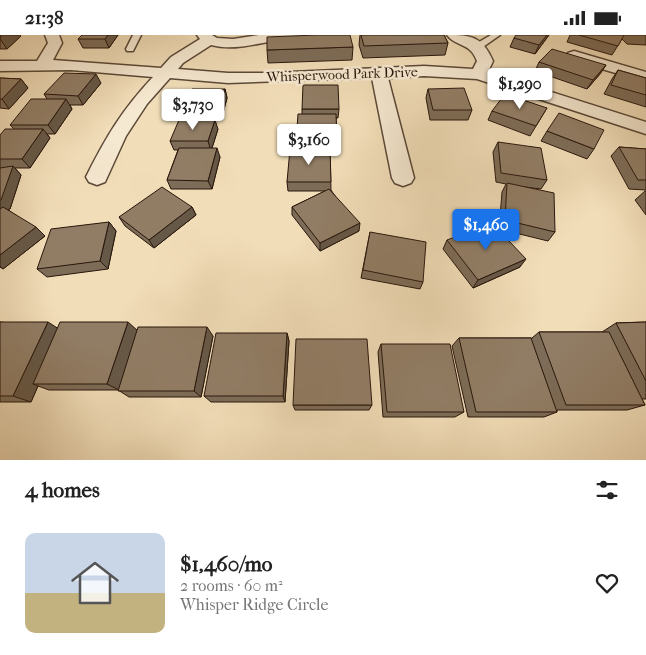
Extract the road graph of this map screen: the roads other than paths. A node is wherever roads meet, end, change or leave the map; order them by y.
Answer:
1 (52, 35) edge
2 (137, 35) edge
3 (307, 35) edge
4 (454, 35) edge
5 (496, 35) edge
6 (207, 38) edge
7 (477, 47) junction
8 (130, 49) dead end
9 (559, 52) edge
10 (42, 65) junction
11 (0, 66) edge
12 (379, 73) junction
13 (164, 74) junction
14 (479, 74) junction
15 (646, 77) edge
16 (646, 128) edge
17 (97, 177) dead end
18 (403, 178) dead end

1 - 10 street
2 - 8 lane
3 - 6 street
4 - 7 street
5 - 7 lane
6 - 13 street
7 - 14 street
9 - 15 street
10 - 11 street, Whisperwood Park Drive
10 - 13 street, Whisperwood Park Drive
12 - 13 street, Whisperwood Park Drive
12 - 14 street, Whisperwood Park Drive
12 - 18 street
13 - 17 street
14 - 16 street, Whisperwood Park Drive

